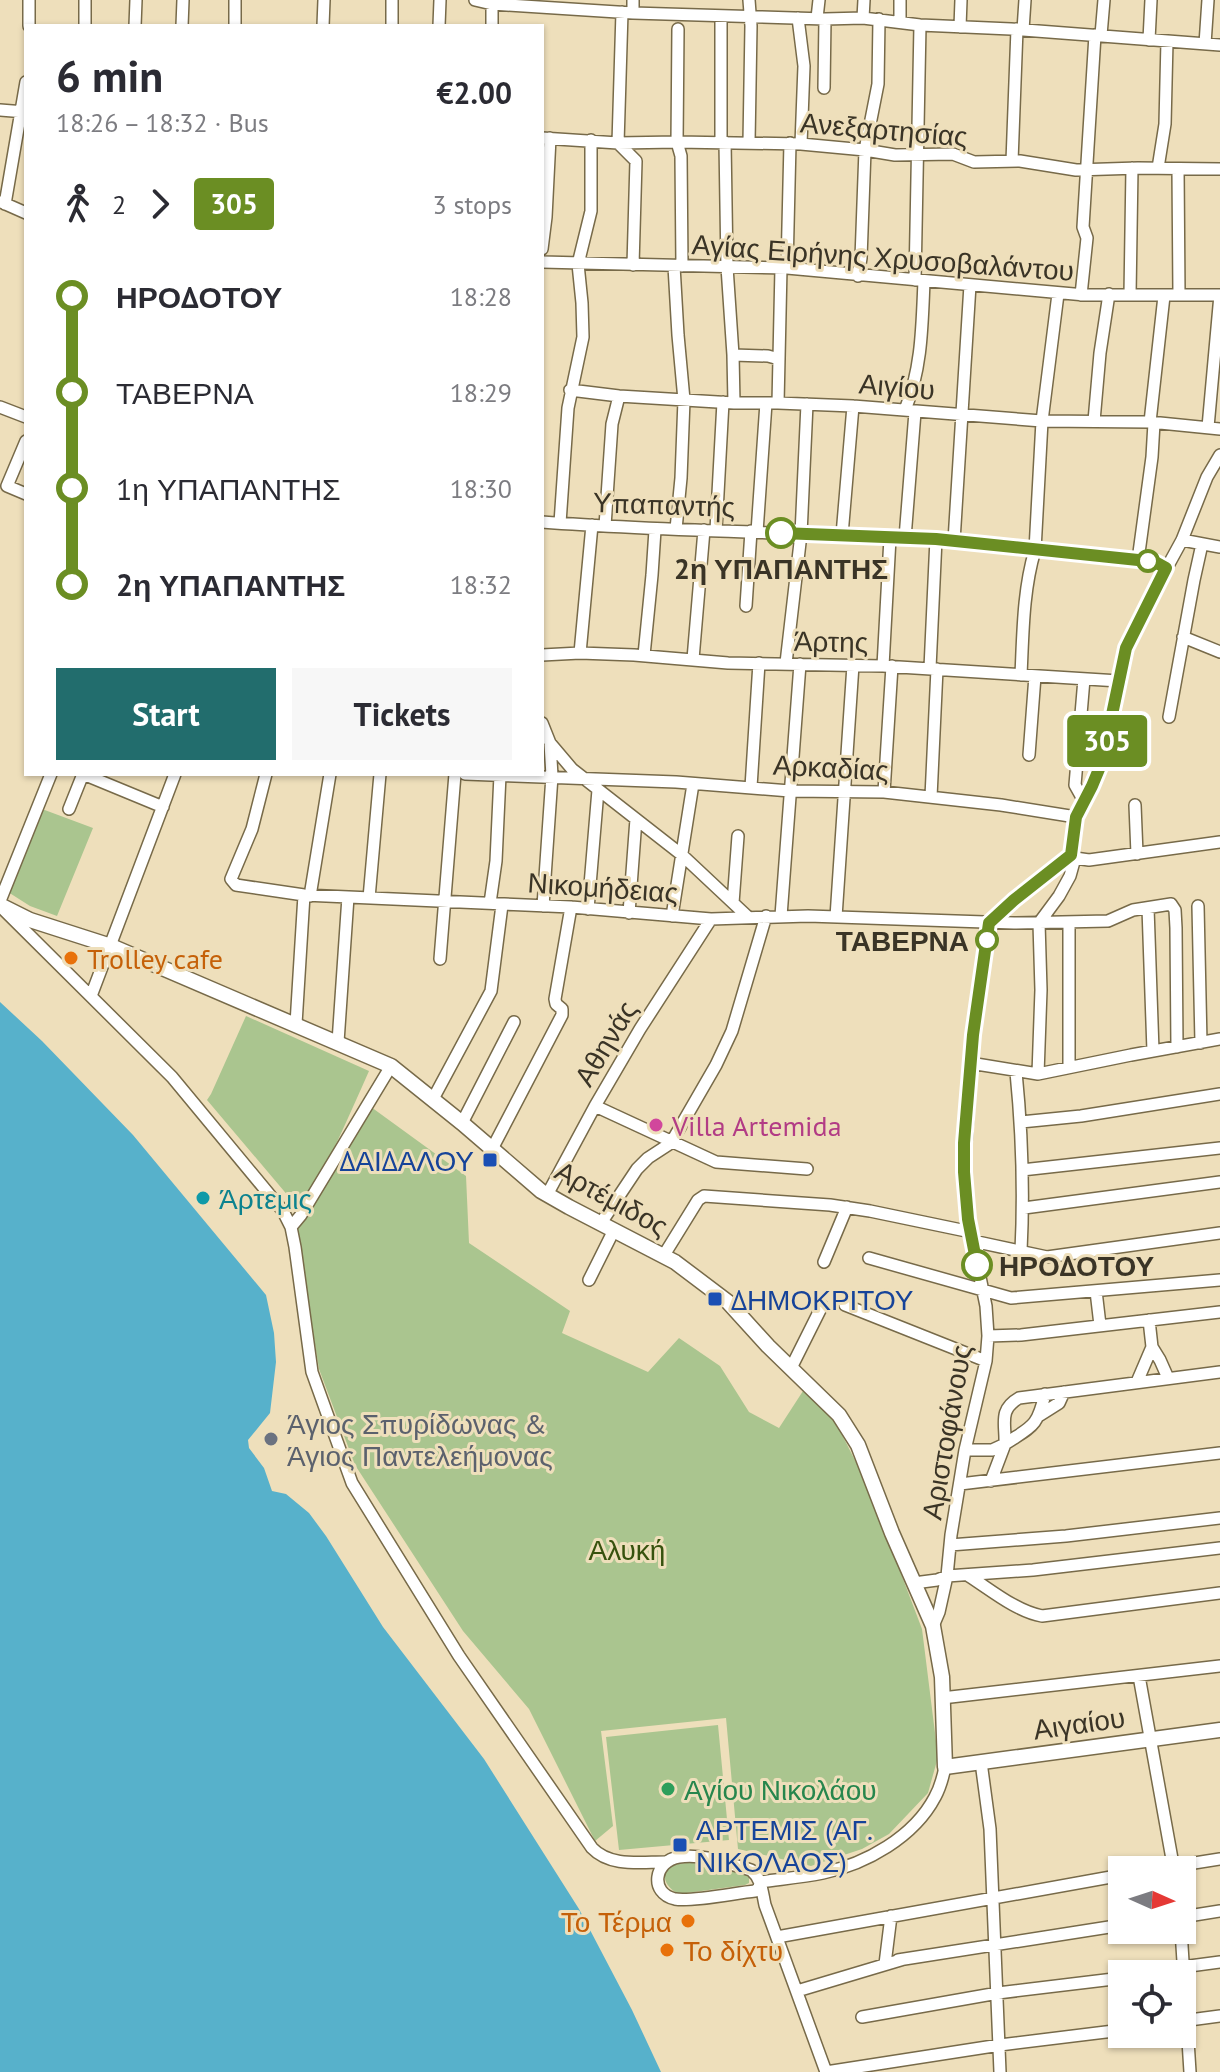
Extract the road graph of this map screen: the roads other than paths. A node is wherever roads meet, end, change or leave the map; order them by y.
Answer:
1 (29, 0) edge
2 (85, 0) edge
3 (136, 0) edge
4 (183, 0) edge
5 (235, 0) edge
6 (324, 0) edge
7 (392, 0) edge
8 (440, 0) edge
9 (475, 0) edge
10 (633, 0) edge
11 (691, 0) edge
12 (749, 0) edge
13 (819, 0) edge
14 (864, 0) edge
15 (900, 0) edge
16 (961, 0) edge
17 (1025, 0) edge
18 (1104, 0) edge
19 (1151, 0) edge
20 (1208, 0) edge
21 (532, 3) edge
22 (492, 4) junction
23 (562, 4) edge
24 (627, 12) junction
25 (691, 15) junction
26 (721, 16) junction
27 (750, 17) junction
28 (798, 18) junction
29 (863, 18) junction
30 (821, 19) junction
31 (879, 19) junction
32 (900, 22) junction
33 (29, 24) edge
34 (85, 24) edge
35 (135, 24) edge
36 (182, 24) edge
37 (235, 24) edge
38 (323, 24) edge
39 (392, 24) edge
40 (439, 24) edge
41 (492, 24) edge
42 (920, 25) junction
43 (960, 27) junction
44 (678, 29) dead end
45 (1020, 29) junction
46 (1098, 35) junction
47 (1149, 40) junction
48 (1167, 41) junction
49 (1205, 44) junction
50 (1220, 45) edge
51 (824, 88) dead end
52 (0, 110) edge
53 (24, 112) edge
54 (546, 138) edge
55 (591, 140) junction
56 (677, 142) junction
57 (723, 142) junction
58 (749, 142) junction
59 (618, 143) junction
60 (635, 143) junction
61 (796, 144) junction
62 (865, 150) junction
63 (917, 154) junction
64 (636, 161) junction
65 (1012, 161) junction
66 (1132, 168) junction
67 (1158, 168) junction
68 (1178, 169) junction
69 (1220, 169) edge
70 (1087, 170) junction
71 (2, 205) edge
72 (24, 212) edge
73 (544, 230) edge
74 (544, 262) edge
75 (578, 264) junction
76 (633, 265) junction
77 (678, 266) junction
78 (727, 267) junction
79 (784, 268) junction
80 (858, 276) junction
81 (919, 281) junction
82 (970, 285) junction
83 (1058, 294) junction
84 (1109, 294) junction
85 (1081, 295) junction
86 (1130, 295) junction
87 (1179, 295) junction
88 (1220, 295) edge
89 (1164, 296) junction
90 (733, 355) junction
91 (779, 359) junction
92 (570, 390) junction
93 (619, 396) junction
94 (684, 400) junction
95 (728, 402) junction
96 (772, 403) junction
97 (807, 404) junction
98 (853, 406) junction
99 (0, 407) edge
100 (910, 411) junction
101 (961, 415) junction
102 (24, 416) edge
103 (1042, 421) junction
104 (1057, 421) junction
105 (1094, 421) junction
106 (1152, 422) junction
107 (1214, 428) edge
108 (1041, 438) junction
109 (24, 446) edge
110 (1220, 455) edge
111 (24, 493) edge
112 (544, 522) edge
113 (560, 523) junction
114 (599, 526) junction
115 (676, 529) junction
116 (655, 530) junction
117 (710, 530) junction
118 (754, 532) junction
119 (801, 534) junction
120 (842, 535) junction
121 (890, 538) junction
122 (905, 538) junction
123 (936, 539) junction
124 (1182, 540) junction
125 (954, 541) junction
126 (1214, 544) edge
127 (1035, 550) junction
128 (1138, 560) junction
129 (1166, 568) junction
130 (746, 606) dead end
131 (1183, 637) junction
132 (1220, 652) edge
133 (580, 653) junction
134 (544, 655) edge
135 (644, 655) junction
136 (693, 659) junction
137 (759, 663) junction
138 (786, 663) junction
139 (800, 664) junction
140 (853, 665) junction
141 (887, 666) junction
142 (934, 669) junction
143 (1021, 675) junction
144 (1035, 676) junction
145 (1084, 679) junction
146 (1119, 681) junction
147 (1169, 717) dead end
148 (544, 728) edge
149 (550, 743) junction
150 (1029, 755) dead end
151 (50, 776) edge
152 (82, 776) edge
153 (88, 776) edge
154 (174, 776) edge
155 (265, 776) edge
156 (330, 776) edge
157 (380, 776) edge
158 (455, 776) edge
159 (500, 776) edge
160 (544, 776) edge
161 (552, 776) junction
162 (582, 779) junction
163 (693, 784) junction
164 (751, 787) junction
165 (598, 790) junction
166 (790, 791) junction
167 (884, 792) junction
168 (843, 793) junction
169 (931, 797) junction
170 (1084, 801) junction
171 (1135, 805) dead end
172 (163, 807) junction
173 (69, 809) dead end
174 (1076, 817) junction
175 (636, 819) junction
176 (738, 836) dead end
177 (1220, 842) edge
178 (1137, 854) junction
179 (682, 855) junction
180 (1073, 856) junction
181 (307, 896) junction
182 (348, 897) junction
183 (369, 898) junction
184 (445, 902) junction
185 (733, 903) junction
186 (0, 904) edge
187 (496, 904) junction
188 (543, 906) junction
189 (1198, 906) dead end
190 (571, 907) junction
191 (1148, 908) junction
192 (588, 909) junction
193 (629, 913) junction
194 (672, 916) junction
195 (747, 916) junction
196 (766, 916) junction
197 (781, 916) junction
198 (836, 917) junction
199 (711, 919) junction
200 (989, 923) junction
201 (1039, 923) junction
202 (1069, 923) junction
203 (111, 946) junction
204 (440, 959) dead end
205 (91, 996) junction
206 (514, 1022) dead end
207 (296, 1024) junction
208 (1220, 1039) edge
209 (338, 1042) junction
210 (1201, 1043) junction
211 (1177, 1047) junction
212 (1153, 1051) junction
213 (970, 1063) junction
214 (391, 1066) junction
215 (1069, 1067) junction
216 (1016, 1072) junction
217 (1038, 1074) junction
218 (1220, 1094) edge
219 (433, 1099) junction
220 (595, 1106) junction
221 (1021, 1122) junction
222 (462, 1123) junction
223 (671, 1143) junction
224 (1220, 1148) edge
225 (492, 1149) junction
226 (807, 1169) dead end
227 (1022, 1170) junction
228 (1220, 1182) edge
229 (547, 1195) junction
230 (847, 1207) junction
231 (1024, 1208) junction
232 (291, 1227) junction
233 (608, 1227) junction
234 (1220, 1233) edge
235 (972, 1237) junction
236 (1021, 1251) junction
237 (664, 1255) junction
238 (869, 1258) dead end
239 (824, 1262) dead end
240 (589, 1280) dead end
241 (1220, 1280) edge
242 (1096, 1291) junction
243 (983, 1292) junction
244 (845, 1305) dead end
245 (822, 1306) dead end
246 (1220, 1312) edge
247 (1149, 1320) junction
248 (1100, 1325) junction
249 (988, 1336) junction
250 (1152, 1347) junction
251 (986, 1361) junction
252 (791, 1368) junction
253 (1220, 1372) edge
254 (1168, 1378) junction
255 (1137, 1382) junction
256 (1064, 1392) junction
257 (1045, 1394) junction
258 (1040, 1415) junction
259 (1005, 1444) junction
260 (965, 1450) junction
261 (982, 1450) junction
262 (1220, 1453) edge
263 (991, 1481) junction
264 (960, 1484) junction
265 (1220, 1518) edge
266 (950, 1545) junction
267 (1220, 1548) edge
268 (969, 1575) junction
269 (947, 1576) junction
270 (914, 1583) junction
271 (1220, 1593) edge
272 (933, 1626) junction
273 (1220, 1666) edge
274 (1139, 1676) junction
275 (942, 1698) junction
276 (1220, 1730) edge
277 (1150, 1740) junction
278 (981, 1762) junction
279 (945, 1767) junction
280 (1172, 1856) edge
281 (1220, 1859) edge
282 (665, 1862) junction
283 (1196, 1864) edge
284 (1108, 1878) edge
285 (760, 1882) junction
286 (992, 1899) junction
287 (1220, 1911) edge
288 (1196, 1915) edge
289 (891, 1916) junction
290 (1108, 1927) edge
291 (777, 1937) junction
292 (995, 1945) junction
293 (1220, 1962) edge
294 (885, 1964) junction
295 (1196, 1965) edge
296 (1108, 1980) edge
297 (797, 1991) junction
298 (998, 1993) junction
299 (1220, 2016) edge
300 (862, 2017) dead end
301 (1196, 2019) edge
302 (1108, 2032) edge
303 (1000, 2045) junction
304 (1187, 2048) edge
305 (826, 2072) edge
306 (1000, 2072) edge
307 (1190, 2072) edge

1 - 33 street
2 - 34 street
3 - 35 street
4 - 36 street
5 - 37 street
6 - 38 street
7 - 39 street
8 - 40 street
9 - 22 street
10 - 24 street
11 - 25 street
12 - 27 street
13 - 30 street
14 - 29 street
15 - 32 street
16 - 43 street
17 - 45 street
18 - 46 street
19 - 47 street
20 - 49 street
21 - 22 street
21 - 23 street
22 - 41 street
23 - 24 street
24 - 25 street
24 - 59 street
25 - 26 street
26 - 27 street
26 - 57 street
27 - 28 street
27 - 58 street
28 - 30 street
28 - 61 street
29 - 30 street
29 - 31 street
30 - 51 street
31 - 32 street
31 - 62 street
32 - 42 street
42 - 43 street
42 - 63 street
43 - 45 street
44 - 56 street
45 - 46 street
45 - 65 street
46 - 47 street
46 - 70 street
47 - 48 street
48 - 49 street
48 - 67 street
49 - 50 street
52 - 53 street
53 - 71 street
54 - 55 street, Ανεξαρτησίας
54 - 73 street
55 - 59 street, Ανεξαρτησίας
55 - 75 street
56 - 57 street, Ανεξαρτησίας
56 - 60 street, Ανεξαρτησίας
56 - 77 street
57 - 58 street, Ανεξαρτησίας
57 - 78 street
58 - 61 street, Ανεξαρτησίας
59 - 60 street, Ανεξαρτησίας
59 - 64 street
60 - 64 street
61 - 62 street, Ανεξαρτησίας
61 - 79 street
62 - 63 street, Ανεξαρτησίας
62 - 80 street
63 - 65 street, Ανεξαρτησίας
63 - 81 street
64 - 76 street
65 - 70 street, Ανεξαρτησίας
66 - 67 street, Ανεξαρτησίας
66 - 70 street, Ανεξαρτησίας
66 - 86 street
67 - 68 street, Ανεξαρτησίας
68 - 69 street, Ανεξαρτησίας
68 - 87 street
70 - 85 street
71 - 72 street
74 - 75 street, Αγίας Ειρήνης Χρυσοβαλάντου
75 - 76 street, Αγίας Ειρήνης Χρυσοβαλάντου
75 - 92 street
76 - 77 street, Αγίας Ειρήνης Χρυσοβαλάντου
77 - 78 street, Αγίας Ειρήνης Χρυσοβαλάντου
77 - 94 street
78 - 79 street, Αγίας Ειρήνης Χρυσοβαλάντου
78 - 90 street
79 - 80 street, Αγίας Ειρήνης Χρυσοβαλάντου
79 - 91 street
80 - 81 street, Αγίας Ειρήνης Χρυσοβαλάντου
81 - 82 street, Αγίας Ειρήνης Χρυσοβαλάντου
81 - 100 street
82 - 83 street, Αγίας Ειρήνης Χρυσοβαλάντου
82 - 101 street
83 - 85 street, Αγίας Ειρήνης Χρυσοβαλάντου
83 - 103 street
84 - 85 street, Αγίας Ειρήνης Χρυσοβαλάντου
84 - 86 street, Αγίας Ειρήνης Χρυσοβαλάντου
84 - 105 street
86 - 89 street, Αγίας Ειρήνης Χρυσοβαλάντου
87 - 88 street, Αγίας Ειρήνης Χρυσοβαλάντου
87 - 89 street, Αγίας Ειρήνης Χρυσοβαλάντου
88 - 107 street
89 - 106 street
90 - 91 street
90 - 95 street
91 - 96 street
92 - 93 street, Αιγίου
92 - 113 street
93 - 94 street, Αιγίου
93 - 114 street
94 - 95 street, Αιγίου
94 - 115 street
95 - 96 street, Αιγίου
95 - 117 street
96 - 97 street, Αιγίου
96 - 118 street
97 - 98 street, Αιγίου
97 - 119 street
98 - 100 street, Αιγίου
98 - 120 street
99 - 102 street
100 - 101 street, Αιγίου
100 - 122 street
101 - 103 street, Αιγίου
101 - 125 street
103 - 104 street, Αιγίου
103 - 108 street
104 - 105 street, Αιγίου
104 - 108 street
105 - 106 street, Αιγίου
106 - 107 street, Αιγίου
106 - 128 street
108 - 127 street
109 - 111 street
110 - 124 street
112 - 113 street, Υπαπαντής
113 - 114 street, Υπαπαντής
114 - 116 street, Υπαπαντής
114 - 133 street
115 - 116 street, Υπαπαντής
115 - 117 street, Υπαπαντής
116 - 135 street
117 - 118 street, Υπαπαντής
117 - 136 street
118 - 119 street, Υπαπαντής
118 - 130 street
119 - 120 street, Υπαπαντής
119 - 138 street
120 - 121 street, Υπαπαντής
121 - 122 street, Υπαπαντής
121 - 141 street
122 - 123 street, Υπαπαντής
123 - 125 street, Υπαπαντής
123 - 142 street
124 - 126 street
124 - 129 street
125 - 127 street, Υπαπαντής
126 - 131 street
127 - 128 street, Υπαπαντής
127 - 143 street
128 - 129 street, Υπαπαντής
129 - 146 street
131 - 132 street
131 - 147 street
133 - 134 street, Άρτης
133 - 135 street, Άρτης
135 - 136 street, Άρτης
136 - 137 street, Άρτης
137 - 138 street, Άρτης
137 - 164 street
138 - 139 street, Άρτης
139 - 140 street, Άρτης
139 - 166 street
140 - 141 street, Άρτης
140 - 168 street
141 - 142 street, Άρτης
141 - 167 street
142 - 143 street, Άρτης
142 - 169 street
143 - 144 street, Άρτης
144 - 145 street, Άρτης
144 - 150 street
145 - 146 street, Άρτης
145 - 170 street
146 - 170 street
148 - 149 street
149 - 161 street
149 - 162 street
151 - 186 street
152 - 173 street
153 - 172 street
154 - 172 street
155 - 181 street, Νικομήδειας
156 - 181 street
157 - 183 street
158 - 184 street
159 - 187 street
160 - 161 street
161 - 162 street, Αρκαδίας
161 - 188 street
162 - 163 street, Αρκαδίας
162 - 165 street
163 - 164 street, Αρκαδίας
163 - 179 street
164 - 166 street, Αρκαδίας
165 - 175 street
165 - 192 street
166 - 168 street, Αρκαδίας
166 - 197 street
167 - 168 street, Αρκαδίας
167 - 169 street, Αρκαδίας
168 - 198 street
169 - 174 street, Αρκαδίας
170 - 174 street
171 - 178 street
172 - 203 street
174 - 180 street
175 - 179 street
175 - 193 street
176 - 185 street
177 - 178 street
178 - 180 street
179 - 185 street
179 - 194 street
180 - 200 street
180 - 201 street
181 - 182 street, Νικομήδειας
181 - 207 street
182 - 183 street, Νικομήδειας
182 - 209 street
183 - 184 street, Νικομήδειας
184 - 187 street, Νικομήδειας
184 - 204 street
185 - 195 street
186 - 203 main road, Αρτέμιδος
186 - 205 street
187 - 188 street, Νικομήδειας
187 - 219 street
188 - 190 street, Νικομήδειας
189 - 210 street
190 - 192 street, Νικομήδειας
190 - 225 street
191 - 202 street, Νικομήδειας
191 - 211 street, Νικομήδειας
191 - 212 street
192 - 193 street, Νικομήδειας
193 - 194 street, Νικομήδειας
194 - 199 street, Νικομήδειας
195 - 196 street, Νικομήδειας
195 - 199 street, Νικομήδειας
196 - 197 street, Νικομήδειας
196 - 223 street
197 - 198 street, Νικομήδειας
198 - 200 street, Νικομήδειας
199 - 220 street, Αθηνάς
200 - 201 street, Νικομήδειας
200 - 213 street, Αριστοφάνους
201 - 202 street, Νικομήδειας
201 - 217 street
202 - 215 street
203 - 205 street
203 - 207 main road, Αρτέμιδος
205 - 232 street
206 - 222 street
207 - 209 main road, Αρτέμιδος
208 - 210 street
209 - 214 main road, Αρτέμιδος
210 - 211 street
211 - 212 street
212 - 215 street
213 - 216 street
213 - 235 street, Αριστοφάνους
214 - 219 main road, Αρτέμιδος
214 - 232 street
215 - 217 street
216 - 217 street
216 - 221 street
218 - 221 street
219 - 222 main road, Αρτέμιδος
220 - 223 street
220 - 229 street, Αθηνάς
221 - 227 street
222 - 225 main road, Αρτέμιδος
223 - 226 street
223 - 233 street
224 - 227 street
225 - 229 main road, Αρτέμιδος
227 - 231 street
228 - 231 street
229 - 233 main road, Αρτέμιδος
230 - 235 street
230 - 237 street
230 - 239 street
231 - 236 street
232 - 282 street
233 - 237 main road, Αρτέμιδος
233 - 240 street
234 - 236 street
235 - 236 street
235 - 243 street, Αριστοφάνους
237 - 252 main road, Αρτέμιδος
238 - 243 street
241 - 242 street
242 - 243 street
242 - 248 street
243 - 249 street, Αριστοφάνους
244 - 251 street
245 - 252 street
246 - 247 street
247 - 248 street
247 - 250 street
248 - 249 street
249 - 251 street, Αριστοφάνους
250 - 254 street
250 - 255 street
251 - 260 street, Αριστοφάνους
252 - 270 main road, Αρτέμιδος
253 - 254 street
254 - 255 street
255 - 256 street
256 - 257 street
256 - 258 street
257 - 258 street
257 - 259 street
258 - 259 street
259 - 261 street
259 - 263 street
260 - 261 street
260 - 264 street, Αριστοφάνους
261 - 263 street
262 - 263 street
263 - 264 street
264 - 266 street, Αριστοφάνους
265 - 266 street
266 - 269 street, Αριστοφάνους
267 - 268 street
268 - 269 street
268 - 271 street
269 - 270 street
269 - 272 street, Αριστοφάνους
270 - 272 main road, Αρτέμιδος
272 - 275 main road, Αρτέμιδος
273 - 274 street
274 - 275 street
274 - 277 street
275 - 279 main road, Αρτέμιδος
276 - 277 main road, Αιγαίου
277 - 278 main road, Αιγαίου
277 - 280 street
278 - 279 main road, Αιγαίου
278 - 286 street
279 - 285 street
281 - 283 street
282 - 285 street
282 - 285 street
284 - 286 street
285 - 291 street
286 - 289 street
286 - 292 street
287 - 288 street
289 - 291 street
289 - 294 street
290 - 292 street
291 - 297 street
292 - 294 street
292 - 298 street
293 - 295 street
294 - 297 street
296 - 298 street
297 - 305 street
298 - 300 street
298 - 303 street
299 - 301 street
302 - 303 street
303 - 305 street
303 - 306 street
304 - 307 street

